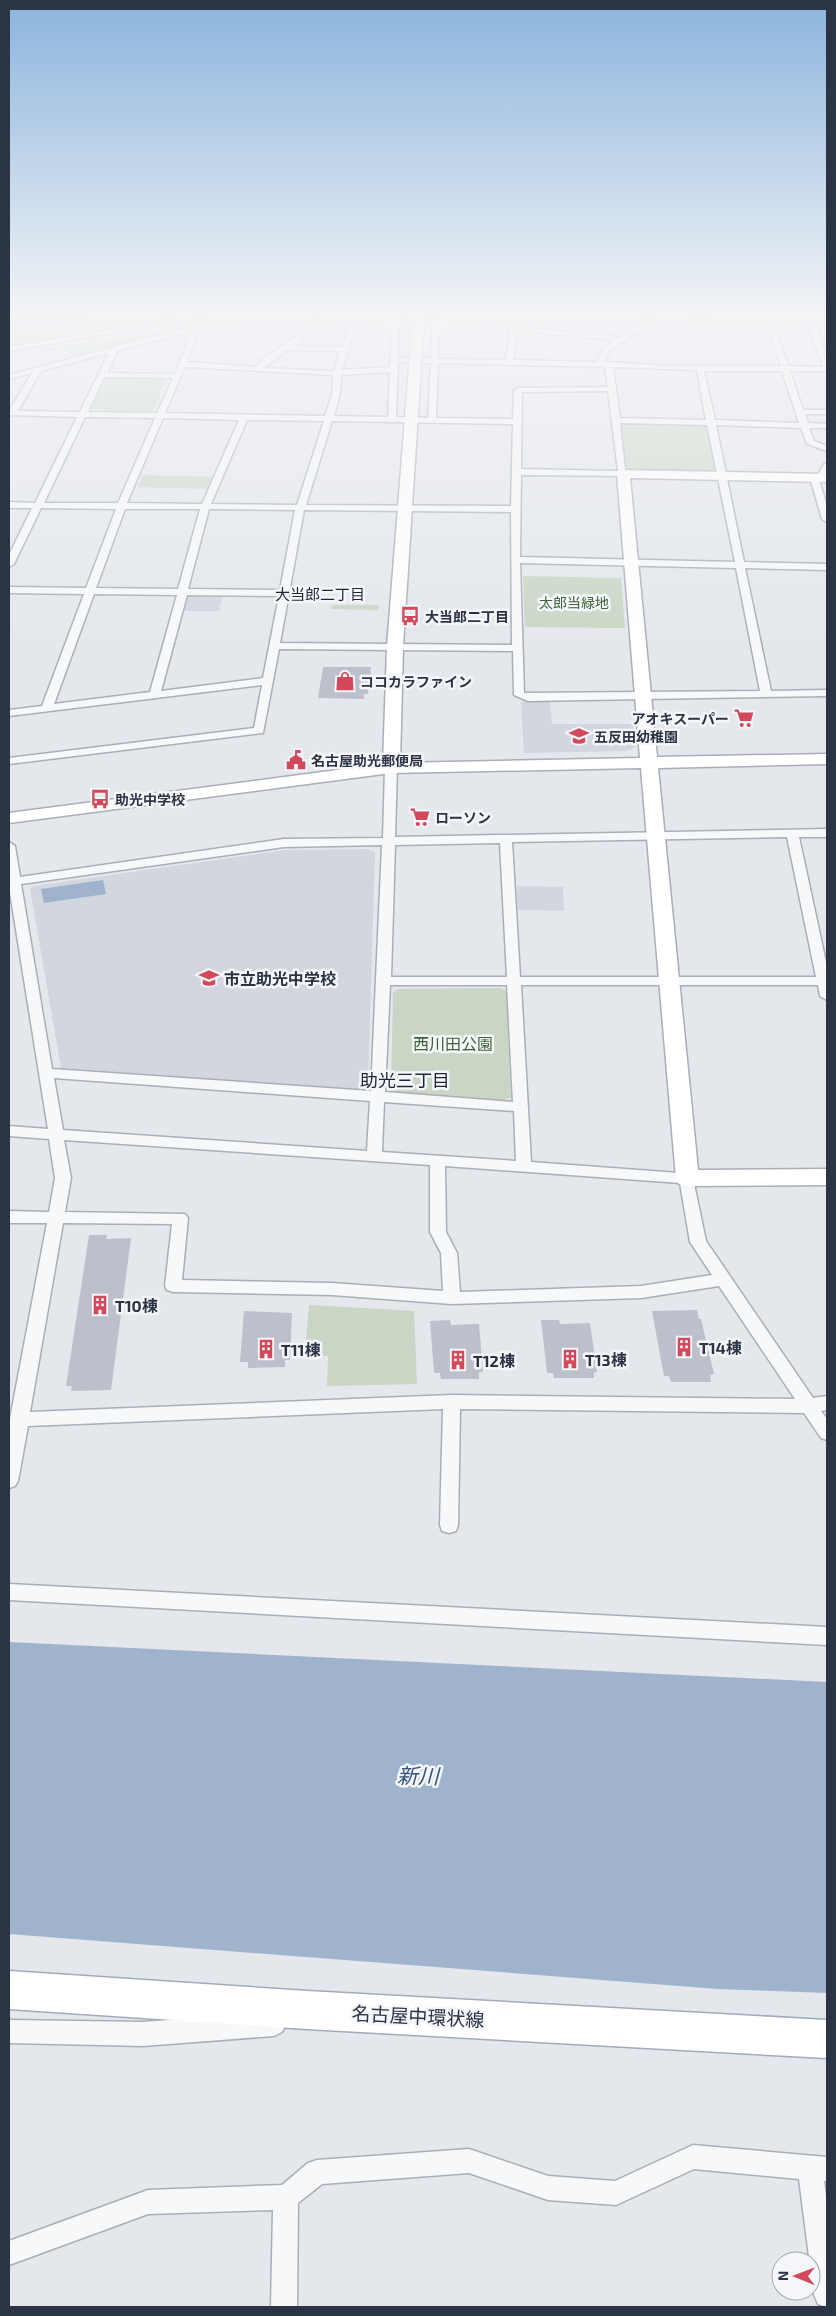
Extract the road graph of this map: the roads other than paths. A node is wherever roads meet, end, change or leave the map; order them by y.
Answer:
1 (77, 425) edge
2 (155, 425) edge
3 (240, 425) edge
4 (327, 425) edge
5 (411, 425) edge
6 (517, 425) edge
7 (617, 425) edge
8 (711, 425) edge
9 (804, 425) edge
10 (827, 449) edge
11 (827, 466) edge
12 (517, 472) junction
13 (623, 474) junction
14 (722, 476) junction
15 (821, 478) edge
16 (9, 506) edge
17 (37, 506) junction
18 (121, 506) junction
19 (205, 507) junction
20 (300, 508) junction
21 (405, 508) junction
22 (516, 509) junction
23 (827, 519) edge
24 (515, 560) junction
25 (632, 562) junction
26 (9, 564) edge
27 (739, 565) junction
28 (827, 567) edge
29 (9, 590) edge
30 (91, 591) junction
31 (182, 592) junction
32 (284, 593) junction
33 (276, 646) junction
34 (395, 647) junction
35 (518, 648) junction
36 (268, 681) junction
37 (827, 693) edge
38 (766, 694) junction
39 (155, 695) junction
40 (644, 697) junction
41 (47, 708) junction
42 (9, 713) edge
43 (827, 759) edge
44 (9, 761) edge
45 (649, 763) junction
46 (391, 768) junction
47 (9, 818) edge
48 (827, 833) edge
49 (792, 834) junction
50 (655, 836) junction
51 (506, 839) junction
52 (388, 841) junction
53 (9, 846) edge
54 (12, 882) edge
55 (514, 980) junction
56 (384, 981) junction
57 (669, 981) junction
58 (824, 981) junction
59 (827, 996) edge
60 (46, 1074) junction
61 (378, 1097) junction
62 (521, 1107) junction
63 (9, 1131) edge
64 (56, 1134) junction
65 (374, 1157) junction
66 (437, 1162) junction
67 (524, 1168) junction
68 (827, 1177) edge
69 (687, 1178) junction
70 (9, 1217) edge
71 (54, 1217) junction
72 (722, 1280) junction
73 (452, 1298) junction
74 (452, 1402) junction
75 (827, 1403) edge
76 (808, 1406) junction
77 (19, 1420) junction
78 (827, 1433) edge
79 (9, 1478) edge
80 (449, 1525) dead end
81 (9, 1592) edge
82 (827, 1636) edge
83 (9, 1990) edge
84 (306, 2010) junction
85 (9, 2032) edge
86 (827, 2039) edge
87 (818, 2168) edge
88 (286, 2197) junction
89 (9, 2252) edge
90 (827, 2295) edge
91 (284, 2307) edge

1 - 17 street
2 - 18 street
3 - 19 street
4 - 20 street
5 - 21 street
6 - 12 street
7 - 13 street
8 - 14 street
9 - 10 street
11 - 15 street
12 - 13 street
12 - 22 street
13 - 14 street
13 - 25 street
14 - 15 street
14 - 27 street
15 - 23 street
16 - 17 street
17 - 18 street
17 - 26 street
18 - 19 street
18 - 30 street
19 - 20 street
19 - 31 street
20 - 21 street
20 - 32 street
21 - 22 street
21 - 34 street
22 - 24 street
24 - 25 street
24 - 35 street
25 - 27 street
25 - 40 street
27 - 28 street
27 - 38 street
29 - 30 street
30 - 31 street
30 - 41 street
31 - 32 street
31 - 39 street
32 - 33 street
33 - 34 street
33 - 36 street
34 - 35 street
34 - 46 street
35 - 40 street
36 - 39 street
36 - 44 street
37 - 38 street
38 - 40 street
39 - 41 street
40 - 45 street
41 - 42 street
43 - 45 street
45 - 46 street
45 - 50 street
46 - 47 street
46 - 52 street
48 - 49 street
49 - 50 street
49 - 58 street
50 - 51 street
50 - 57 street
51 - 52 street
51 - 55 street
52 - 54 street
52 - 56 street
53 - 54 street
54 - 60 street
55 - 56 street
55 - 57 street
55 - 62 street
56 - 61 street
57 - 58 street
57 - 69 street
58 - 59 street
60 - 61 street
60 - 64 street
61 - 62 street
61 - 65 street
62 - 67 street
63 - 64 street
64 - 65 street
64 - 71 street
65 - 66 street
66 - 67 street
66 - 73 street
67 - 69 street
68 - 69 street
69 - 72 street
70 - 71 street
71 - 73 street
71 - 77 street
72 - 73 street
72 - 76 street
74 - 76 street
74 - 77 street
74 - 80 street
75 - 76 street
76 - 78 street
77 - 79 street
81 - 82 street
83 - 84 main road, 名古屋中環状線
84 - 85 street
84 - 86 main road, 名古屋中環状線
87 - 88 street
87 - 90 street
88 - 89 street
88 - 91 street

